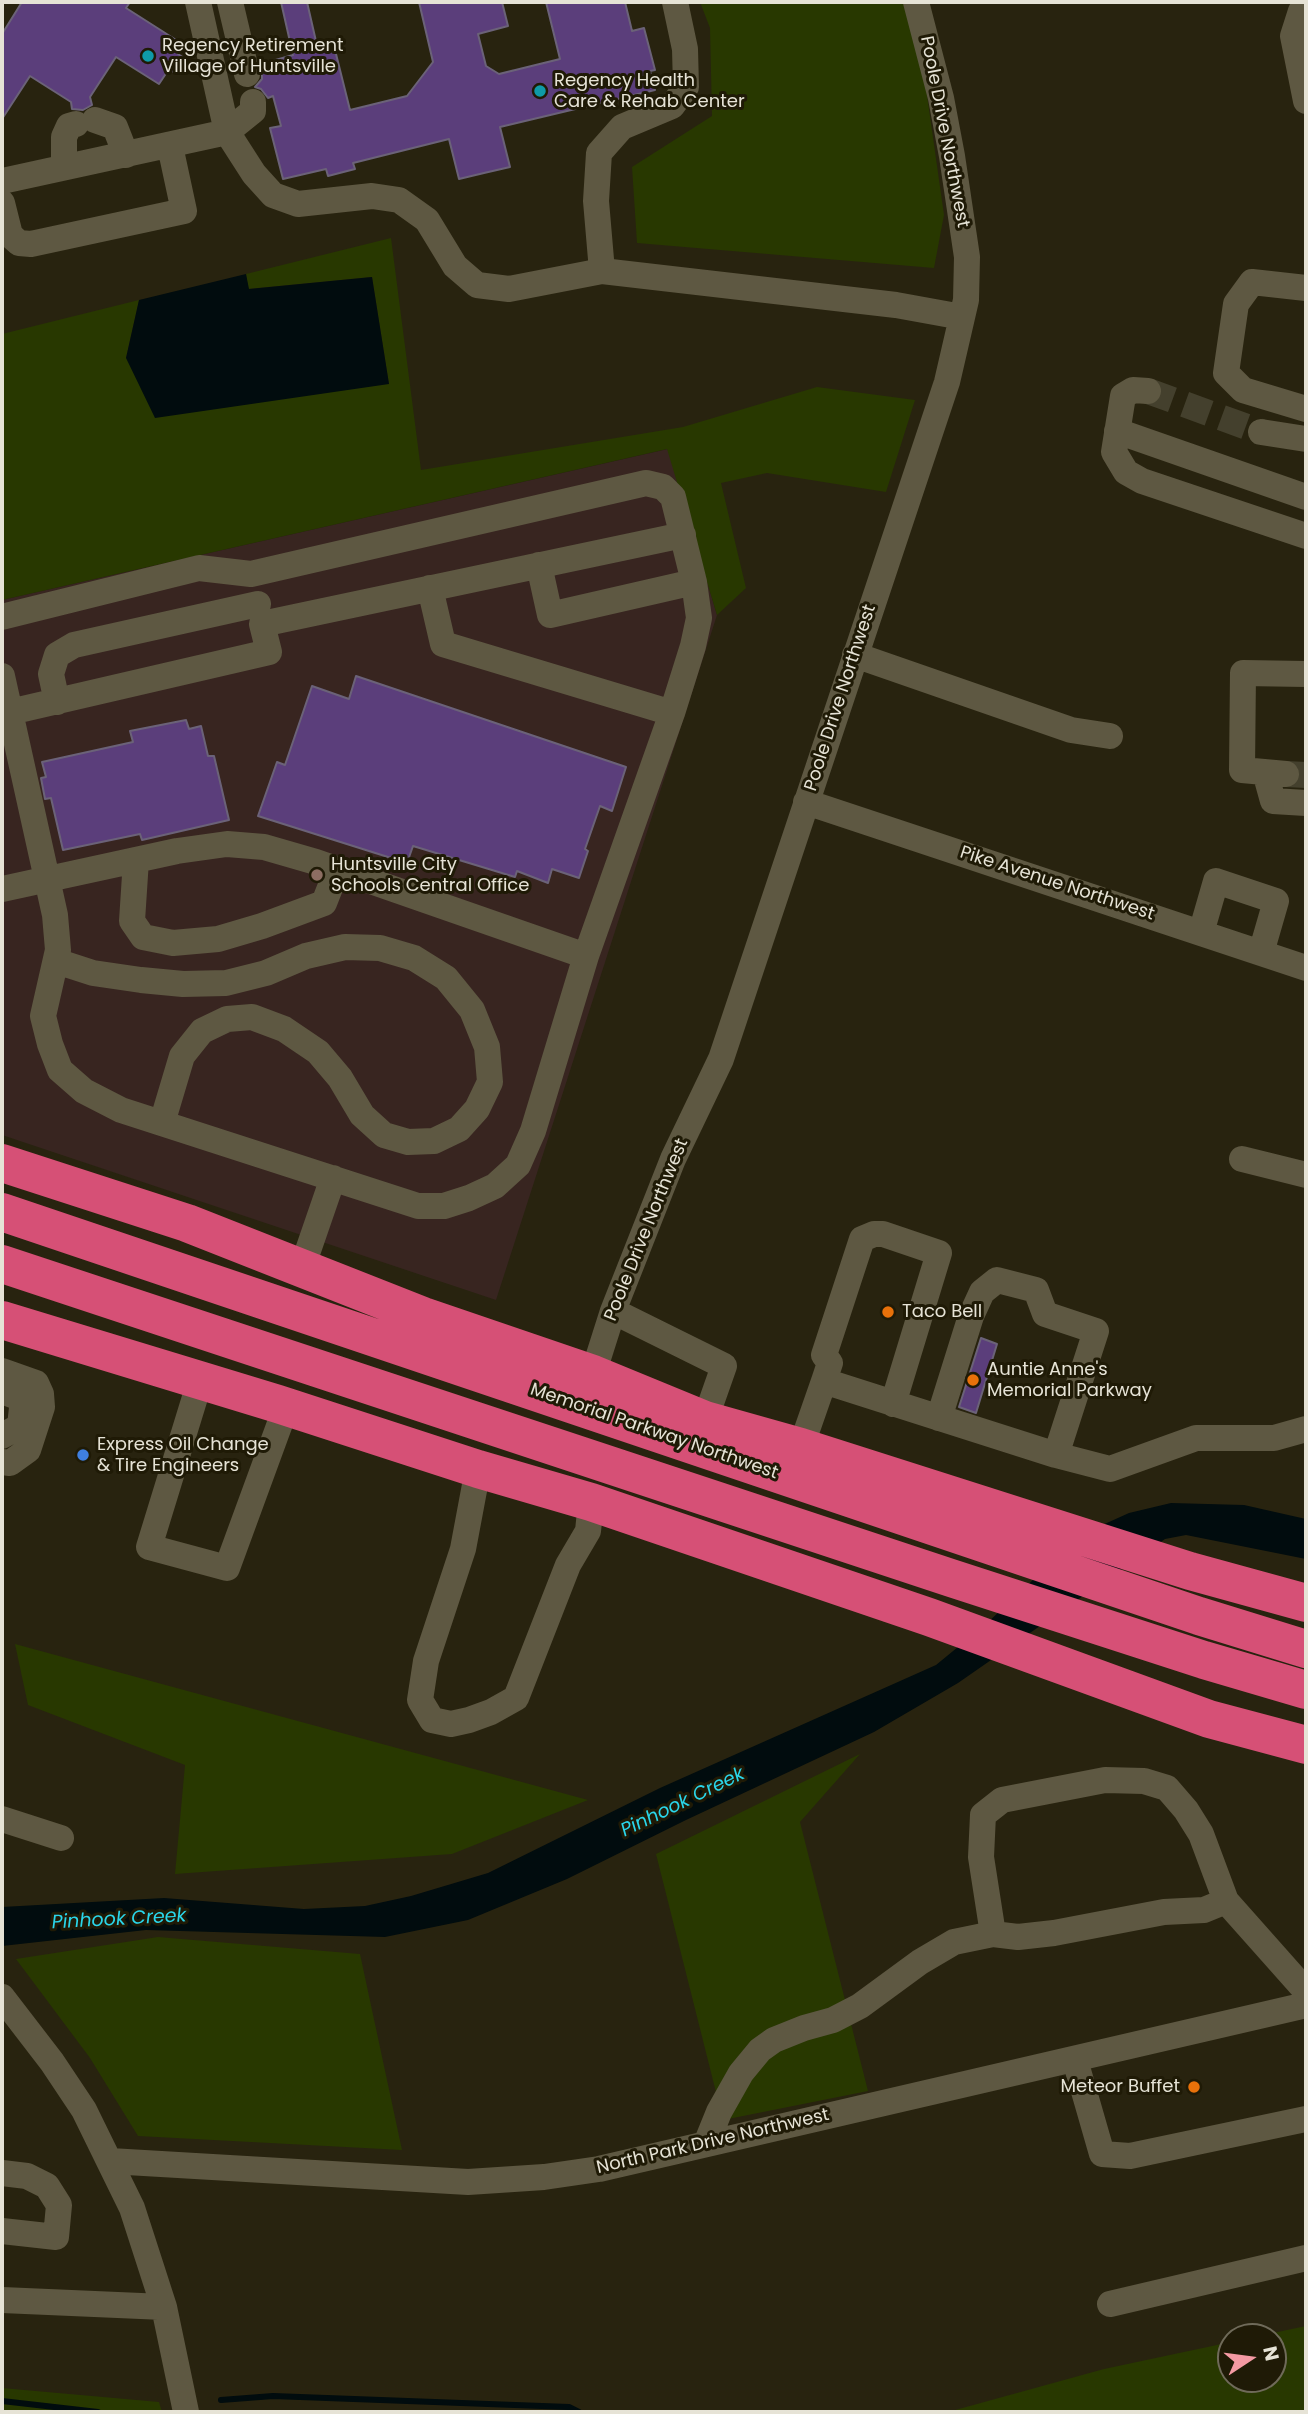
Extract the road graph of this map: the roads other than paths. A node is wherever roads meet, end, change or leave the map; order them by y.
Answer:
1 (198, 2) edge
2 (230, 2) edge
3 (675, 2) edge
4 (916, 2) edge
5 (1306, 10) edge
6 (240, 46) junction
7 (209, 52) junction
8 (247, 74) dead end
9 (1306, 101) edge
10 (253, 102) dead end
11 (228, 132) junction
12 (170, 146) junction
13 (126, 155) junction
14 (64, 167) junction
15 (2, 181) edge
16 (2, 204) edge
17 (602, 271) junction
18 (1306, 288) edge
19 (962, 317) junction
20 (1148, 391) dead end
21 (1306, 409) edge
22 (1117, 431) junction
23 (1261, 432) tunnel mouth
24 (1306, 439) edge
25 (1306, 497) edge
26 (683, 534) junction
27 (1306, 536) edge
28 (539, 565) junction
29 (251, 574) junction
30 (694, 582) junction
31 (430, 588) junction
32 (260, 614) junction
33 (2, 617) edge
34 (855, 655) junction
35 (1306, 674) edge
36 (2, 676) edge
37 (57, 702) junction
38 (10, 712) junction
39 (672, 713) junction
40 (1110, 736) dead end
41 (806, 802) junction
42 (1306, 803) edge
43 (136, 860) junction
44 (337, 870) junction
45 (47, 879) junction
46 (2, 889) edge
47 (1201, 933) junction
48 (1261, 953) junction
49 (586, 956) junction
50 (55, 961) junction
51 (1306, 968) edge
52 (162, 1123) junction
53 (1242, 1159) dead end
54 (2, 1163) edge
55 (1306, 1175) edge
56 (44, 1177) junction
57 (333, 1178) junction
58 (9, 1207) edge
59 (4, 1265) edge
60 (302, 1268) junction
61 (614, 1311) junction
62 (2, 1320) edge
63 (2, 1371) edge
64 (827, 1372) junction
65 (593, 1374) junction
66 (200, 1381) junction
67 (2, 1391) edge
68 (893, 1404) junction
69 (286, 1407) junction
70 (939, 1418) junction
71 (705, 1420) junction
72 (1306, 1429) edge
73 (2, 1436) edge
74 (801, 1447) junction
75 (1056, 1455) junction
76 (2, 1462) edge
77 (478, 1469) junction
78 (591, 1502) junction
79 (1262, 1591) junction
80 (1306, 1603) edge
81 (1306, 1649) edge
82 (1306, 1690) edge
83 (1209, 1719) junction
84 (1306, 1745) edge
85 (2, 1819) edge
86 (61, 1838) dead end
87 (1226, 1901) junction
88 (993, 1934) junction
89 (1306, 1991) edge
90 (4, 2004) edge
91 (1306, 2005) edge
92 (1075, 2060) junction
93 (1306, 2119) edge
94 (706, 2144) junction
95 (110, 2161) junction
96 (2, 2174) edge
97 (2, 2231) edge
98 (1306, 2258) edge
99 (2, 2300) edge
100 (1110, 2304) dead end
101 (163, 2307) junction
102 (186, 2412) edge

1 - 7 street
2 - 6 street
3 - 17 street
4 - 19 street, Poole Drive Northwest
5 - 9 street
6 - 7 street
6 - 8 street
7 - 11 street
10 - 11 street
11 - 12 street
11 - 17 street
12 - 13 street
12 - 16 street
13 - 14 street
13 - 14 street
14 - 15 street
17 - 19 street
18 - 21 street
19 - 34 street, Poole Drive Northwest
20 - 22 street
22 - 25 street
22 - 27 street
23 - 24 street
26 - 28 street
26 - 29 street
26 - 30 street
28 - 30 street
28 - 31 street
29 - 32 street
29 - 33 street
30 - 39 street
31 - 32 street
31 - 39 street
32 - 37 street
32 - 37 street
34 - 40 street
34 - 41 street, Poole Drive Northwest
35 - 42 street
36 - 38 street
37 - 38 street
38 - 45 street
39 - 49 street
41 - 47 street, Pike Avenue Northwest
41 - 61 street, Poole Drive Northwest
43 - 44 street
43 - 44 street
43 - 45 street
44 - 49 street
45 - 46 street
45 - 50 street
47 - 48 street, Pike Avenue Northwest
47 - 48 street
48 - 51 street, Pike Avenue Northwest
49 - 57 street
50 - 52 street
50 - 52 street
52 - 57 street
53 - 55 street
54 - 56 highway
56 - 58 highway
56 - 60 highway
57 - 60 street
58 - 81 highway, Memorial Parkway Northwest
59 - 82 highway
60 - 65 highway
61 - 65 street, Poole Drive Northwest
61 - 71 street
62 - 66 highway
63 - 76 street
64 - 68 street
64 - 68 street
64 - 74 street
65 - 71 highway
66 - 69 highway
66 - 69 street
67 - 73 street
68 - 70 street
69 - 77 highway
70 - 75 street
70 - 75 street
71 - 74 highway
72 - 75 street
74 - 79 highway
77 - 78 highway
77 - 78 street
78 - 83 highway
79 - 80 highway
79 - 83 highway
83 - 84 highway
85 - 86 street
87 - 88 street
87 - 88 street
87 - 89 street
88 - 94 street
90 - 95 street
91 - 92 street, North Park Drive Northwest
92 - 93 street
92 - 94 street, North Park Drive Northwest
94 - 95 street, North Park Drive Northwest
95 - 101 street
96 - 97 street
98 - 100 street
99 - 101 street
101 - 102 street

